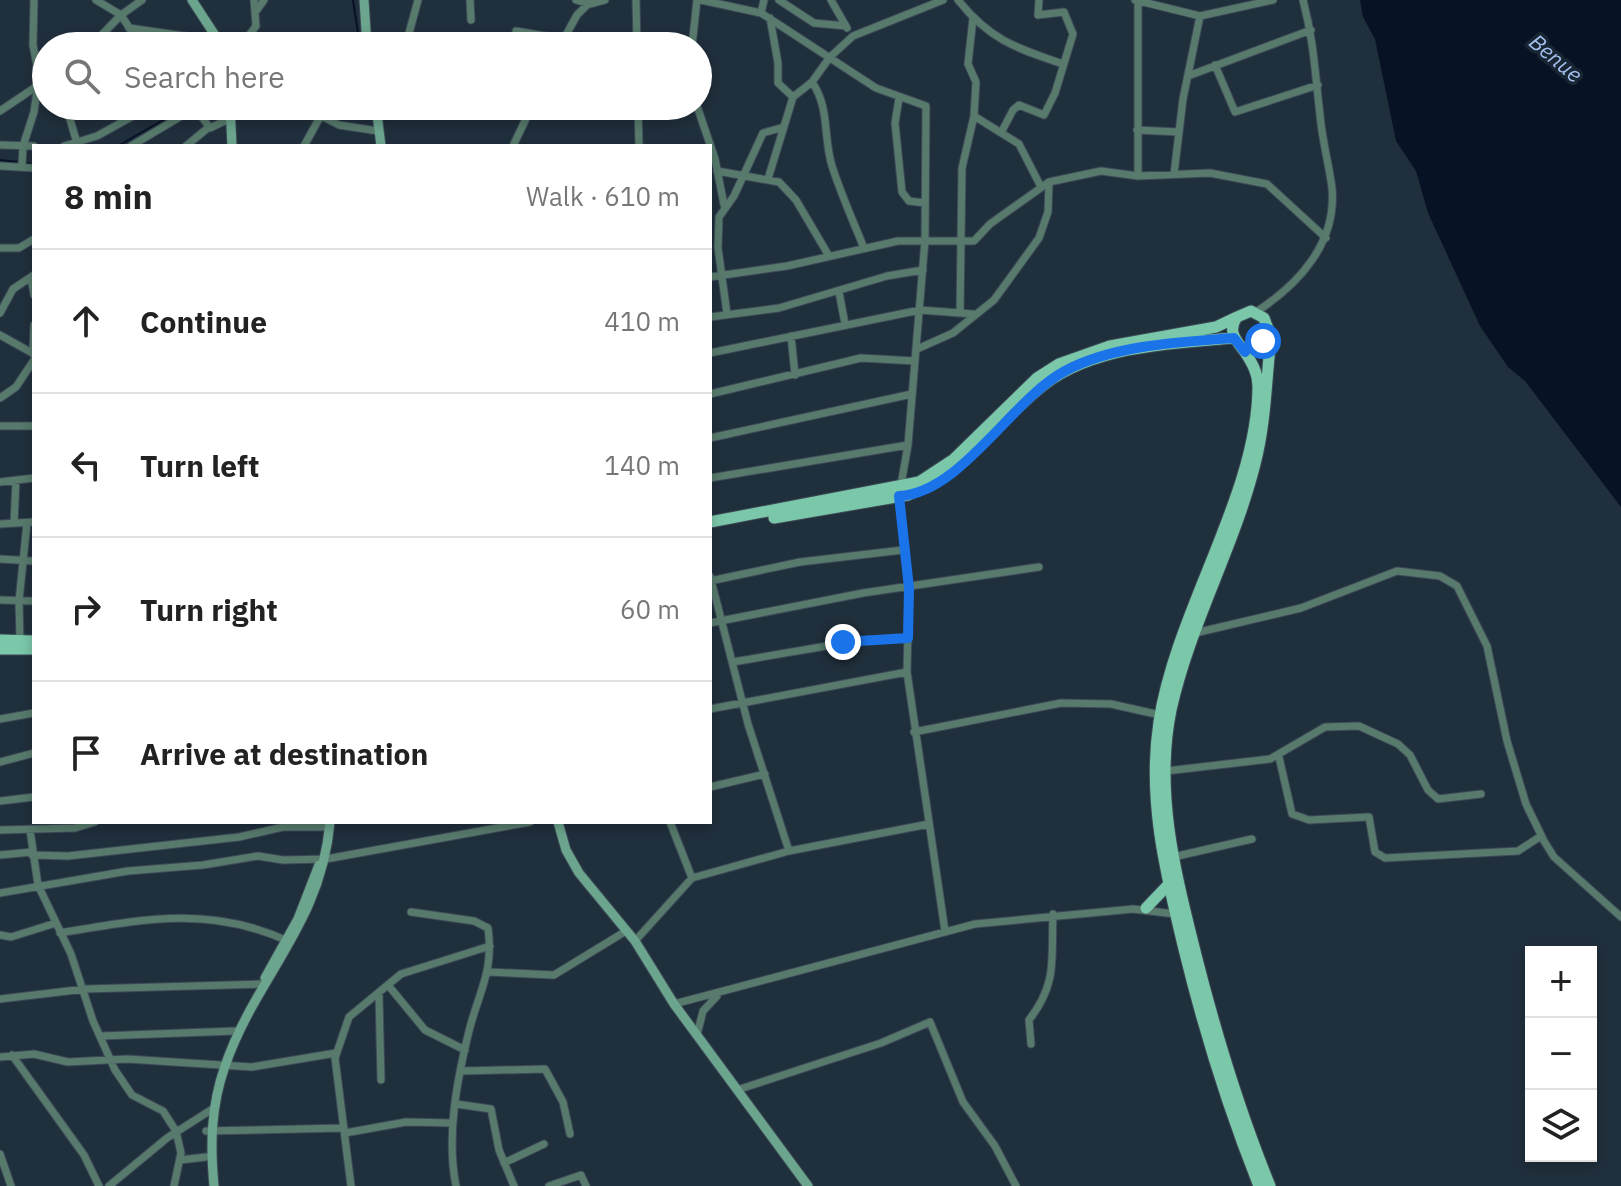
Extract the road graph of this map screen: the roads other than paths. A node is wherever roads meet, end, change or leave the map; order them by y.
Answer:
1 (34, 0) edge
2 (96, 0) edge
3 (142, 0) edge
4 (192, 0) edge
5 (254, 0) edge
6 (264, 0) edge
7 (364, 0) edge
8 (418, 0) edge
9 (470, 0) edge
10 (576, 0) edge
11 (605, 0) edge
12 (636, 0) edge
13 (699, 0) edge
14 (764, 0) edge
15 (779, 0) edge
16 (831, 0) edge
17 (943, 0) edge
18 (958, 0) edge
19 (1039, 0) edge
20 (1273, 0) edge
21 (1303, 0) edge
22 (1136, 1) edge
23 (591, 2) edge
24 (1242, 4) edge
25 (257, 10) junction
26 (761, 13) junction
27 (121, 15) junction
28 (1200, 16) junction
29 (770, 18) junction
30 (973, 18) junction
31 (471, 20) dead end
32 (846, 26) junction
33 (129, 28) junction
34 (1311, 30) junction
35 (516, 31) dead end
36 (33, 32) edge
37 (105, 32) edge
38 (132, 32) edge
39 (152, 32) edge
40 (213, 32) edge
41 (252, 32) edge
42 (366, 32) edge
43 (409, 32) edge
44 (520, 32) edge
45 (567, 32) edge
46 (637, 32) edge
47 (694, 32) edge
48 (853, 36) junction
49 (830, 57) junction
50 (1063, 64) junction
51 (1215, 65) junction
52 (1188, 76) junction
53 (812, 82) junction
54 (1318, 85) junction
55 (32, 90) edge
56 (793, 97) junction
57 (899, 98) junction
58 (0, 111) edge
59 (974, 116) junction
60 (32, 118) edge
61 (70, 120) edge
62 (123, 120) edge
63 (175, 120) edge
64 (204, 120) edge
65 (226, 120) edge
66 (231, 120) edge
67 (318, 120) edge
68 (328, 120) edge
69 (377, 120) edge
70 (525, 120) edge
71 (638, 120) edge
72 (701, 120) edge
73 (209, 127) junction
74 (784, 127) junction
75 (1137, 130) junction
76 (378, 131) junction
77 (1002, 131) junction
78 (1179, 132) junction
79 (77, 143) junction
80 (73, 144) edge
81 (134, 144) edge
82 (188, 144) edge
83 (232, 144) edge
84 (305, 144) edge
85 (381, 144) edge
86 (514, 144) edge
87 (639, 144) edge
88 (709, 144) edge
89 (0, 145) edge
90 (23, 146) junction
91 (32, 146) edge
92 (712, 155) edge
93 (2, 166) edge
94 (22, 167) junction
95 (32, 168) edge
96 (717, 171) junction
97 (1174, 174) junction
98 (745, 175) junction
99 (1138, 176) junction
100 (0, 179) edge
101 (768, 179) junction
102 (1049, 182) junction
103 (1041, 187) junction
104 (925, 203) junction
105 (724, 205) junction
106 (1326, 238) junction
107 (32, 240) edge
108 (925, 240) junction
109 (961, 241) junction
110 (0, 248) edge
111 (864, 248) junction
112 (829, 256) junction
113 (923, 270) junction
114 (32, 276) edge
115 (723, 276) junction
116 (712, 277) edge
117 (839, 292) junction
118 (1277, 299) junction
119 (920, 310) junction
120 (1256, 312) junction
121 (0, 313) edge
122 (960, 313) junction
123 (727, 314) junction
124 (973, 314) junction
125 (712, 317) edge
126 (1237, 317) junction
127 (1267, 322) junction
128 (845, 324) junction
129 (0, 335) edge
130 (791, 336) junction
131 (1271, 337) junction
132 (1234, 338) junction
133 (917, 349) junction
134 (1245, 352) junction
135 (712, 353) edge
136 (32, 355) edge
137 (32, 359) edge
138 (915, 361) junction
139 (795, 375) junction
140 (712, 394) edge
141 (912, 394) junction
142 (0, 398) edge
143 (0, 426) edge
144 (32, 426) edge
145 (712, 438) edge
146 (908, 445) junction
147 (32, 478) edge
148 (712, 478) edge
149 (16, 480) junction
150 (0, 482) edge
151 (900, 490) junction
152 (30, 522) edge
153 (712, 522) edge
154 (14, 523) junction
155 (0, 524) edge
156 (712, 528) edge
157 (903, 550) junction
158 (0, 559) edge
159 (30, 561) edge
160 (1039, 567) dead end
161 (712, 580) edge
162 (712, 587) edge
163 (909, 588) junction
164 (0, 600) edge
165 (19, 601) junction
166 (32, 601) edge
167 (722, 621) junction
168 (712, 623) edge
169 (1193, 634) junction
170 (908, 638) junction
171 (0, 640) edge
172 (20, 640) junction
173 (32, 641) edge
174 (0, 649) edge
175 (32, 649) edge
176 (733, 662) junction
177 (907, 672) junction
178 (743, 703) junction
179 (712, 709) edge
180 (32, 713) edge
181 (1160, 715) junction
182 (0, 719) edge
183 (914, 732) junction
184 (32, 754) edge
185 (1279, 757) junction
186 (0, 762) edge
187 (1166, 771) junction
188 (765, 774) junction
189 (712, 787) edge
190 (1481, 794) dead end
191 (32, 797) edge
192 (0, 801) edge
193 (88, 824) edge
194 (326, 824) edge
195 (519, 824) edge
196 (559, 824) edge
197 (671, 824) edge
198 (929, 824) junction
199 (0, 830) edge
200 (30, 830) junction
201 (1541, 836) junction
202 (1252, 839) dead end
203 (789, 851) junction
204 (32, 853) junction
205 (0, 855) edge
206 (1173, 857) junction
207 (323, 859) junction
208 (692, 878) junction
209 (38, 885) junction
210 (1168, 885) junction
211 (0, 893) edge
212 (1146, 908) junction
213 (411, 912) dead end
214 (1053, 914) junction
215 (1175, 914) junction
216 (1621, 917) edge
217 (56, 923) junction
218 (626, 931) junction
219 (945, 931) junction
220 (60, 933) junction
221 (0, 935) edge
222 (635, 941) junction
223 (290, 942) junction
224 (490, 946) junction
225 (489, 972) junction
226 (261, 984) junction
227 (388, 985) junction
228 (85, 989) junction
229 (719, 994) junction
230 (379, 995) junction
231 (0, 999) edge
232 (674, 1004) junction
233 (235, 1031) junction
234 (697, 1035) junction
235 (101, 1036) junction
236 (1031, 1044) dead end
237 (465, 1050) junction
238 (336, 1053) junction
239 (12, 1055) junction
240 (0, 1057) edge
241 (112, 1062) junction
242 (223, 1065) junction
243 (462, 1071) junction
244 (381, 1080) dead end
245 (737, 1090) junction
246 (456, 1104) junction
247 (211, 1108) junction
248 (453, 1123) junction
249 (176, 1131) junction
250 (208, 1131) junction
251 (344, 1131) junction
252 (570, 1134) dead end
253 (544, 1144) dead end
254 (0, 1154) edge
255 (206, 1157) junction
256 (180, 1160) junction
257 (504, 1163) junction
258 (11, 1186) edge
259 (99, 1186) edge
260 (109, 1186) edge
261 (174, 1186) edge
262 (212, 1186) edge
263 (351, 1186) edge
264 (456, 1186) edge
265 (514, 1186) edge
266 (549, 1186) edge
267 (586, 1186) edge
268 (808, 1186) edge
269 (1016, 1186) edge
270 (1259, 1186) edge
271 (1270, 1186) edge

1 - 36 street
2 - 27 street
3 - 27 street
4 - 40 street
5 - 25 street
6 - 25 street
7 - 42 street
8 - 43 street
9 - 31 street
10 - 23 street
11 - 23 street
12 - 46 street
13 - 26 street
13 - 47 street
14 - 26 street
15 - 32 street
16 - 32 street
17 - 48 street
18 - 30 street
19 - 50 street
20 - 24 street
21 - 34 street
22 - 28 street
22 - 75 street
23 - 45 street
24 - 28 street
25 - 41 street
26 - 29 street
27 - 33 street
27 - 37 street
28 - 52 street
29 - 49 street
29 - 56 street
30 - 50 street
30 - 59 street
32 - 48 street
33 - 38 street
33 - 39 street
34 - 51 street
34 - 54 street
35 - 44 street
48 - 49 street
49 - 53 street
49 - 57 street
50 - 77 street
51 - 52 street
51 - 54 street
52 - 78 street
53 - 56 street
53 - 111 street
54 - 106 street
55 - 58 street
56 - 74 street
57 - 104 street
57 - 104 street
59 - 77 street
59 - 109 street
60 - 90 street
61 - 79 street
62 - 79 street
63 - 81 street
64 - 73 street
65 - 73 street
66 - 83 street
67 - 84 street
68 - 76 street
69 - 76 street
70 - 86 street
71 - 87 street
72 - 88 street
73 - 82 street
74 - 98 street
74 - 101 street
75 - 78 street
75 - 99 street
76 - 85 street
77 - 103 street
78 - 97 street
79 - 80 street
89 - 90 street
90 - 91 street
90 - 94 street
92 - 96 street
93 - 94 street
93 - 100 street
94 - 95 street
96 - 98 street
96 - 105 street
97 - 99 street
97 - 106 street
98 - 101 street
98 - 105 street
99 - 102 street
101 - 112 street
102 - 103 street
102 - 124 street
103 - 109 street
104 - 108 street
105 - 115 street
106 - 118 street
107 - 110 street
108 - 109 street
108 - 111 street
108 - 113 street
109 - 122 street
111 - 112 street
112 - 115 street
113 - 117 street
113 - 119 street
114 - 121 street
115 - 116 street
115 - 123 street
117 - 123 street
117 - 128 street
118 - 120 street
118 - 127 street
119 - 122 street
119 - 128 street
119 - 133 street
120 - 126 main road
120 - 127 main road
122 - 124 street
123 - 125 street
124 - 133 street
126 - 132 main road
126 - 151 main road
127 - 131 main road
128 - 130 street
129 - 136 street
130 - 135 street
130 - 139 street
131 - 134 main road
131 - 169 main road
132 - 134 main road
132 - 151 main road
133 - 138 street
134 - 181 main road
137 - 142 street
138 - 139 street
138 - 141 street
139 - 140 street
141 - 145 street
141 - 146 street
143 - 144 street
146 - 148 street
146 - 151 street
147 - 149 street
149 - 150 street
149 - 154 street
151 - 153 main road
151 - 156 main road
151 - 157 street
152 - 154 street
152 - 159 street
154 - 155 street
157 - 161 street
157 - 163 street
158 - 159 street
159 - 165 street
160 - 163 street
162 - 167 street
163 - 167 street
163 - 170 street
164 - 165 street
165 - 166 street
165 - 172 street
167 - 168 street
167 - 176 street
169 - 187 main road
169 - 201 street
170 - 176 street
170 - 177 street
171 - 172 main road
172 - 173 main road
174 - 175 main road
176 - 178 street
177 - 178 street
177 - 183 street
178 - 179 street
178 - 188 street
180 - 182 street
181 - 183 street
181 - 210 main road
183 - 198 street
184 - 186 street
185 - 187 street
185 - 190 street
185 - 201 street
187 - 206 main road
188 - 189 street
188 - 203 street
191 - 192 street
193 - 200 street
194 - 204 street
194 - 207 street
195 - 207 street
196 - 218 street
197 - 208 street
198 - 203 street
198 - 219 street
199 - 200 street
200 - 204 street
201 - 216 street
202 - 206 street
203 - 208 street
204 - 205 street
204 - 209 street
206 - 271 main road
207 - 209 street
207 - 223 street
208 - 222 street
209 - 211 street
209 - 217 street
210 - 212 main road
210 - 215 main road
212 - 214 street
212 - 215 street
213 - 224 street
214 - 219 street
214 - 236 street
215 - 270 main road
217 - 220 street
217 - 221 street
218 - 222 street
218 - 225 street
219 - 229 street
220 - 223 street
220 - 228 street
222 - 232 street
223 - 226 street
223 - 242 street
224 - 225 street
224 - 227 street
225 - 237 street
226 - 228 street
226 - 233 street
227 - 230 street
227 - 237 street
228 - 231 street
228 - 235 street
229 - 232 street
229 - 234 street
230 - 238 street
230 - 244 street
232 - 234 street
233 - 235 street
233 - 242 street
234 - 245 street
235 - 241 street
237 - 243 street
238 - 242 street
238 - 251 street
239 - 240 street
239 - 241 street
239 - 259 street
241 - 242 street
241 - 249 street
242 - 247 street
243 - 246 street
243 - 252 street
245 - 268 street
245 - 269 street
246 - 248 street
246 - 257 street
247 - 249 street
247 - 250 street
248 - 251 street
248 - 264 street
249 - 256 street
249 - 260 street
250 - 251 street
250 - 255 street
250 - 262 street
251 - 263 street
253 - 257 street
254 - 258 street
255 - 256 street
255 - 262 street
256 - 261 street
257 - 265 street
266 - 267 street

